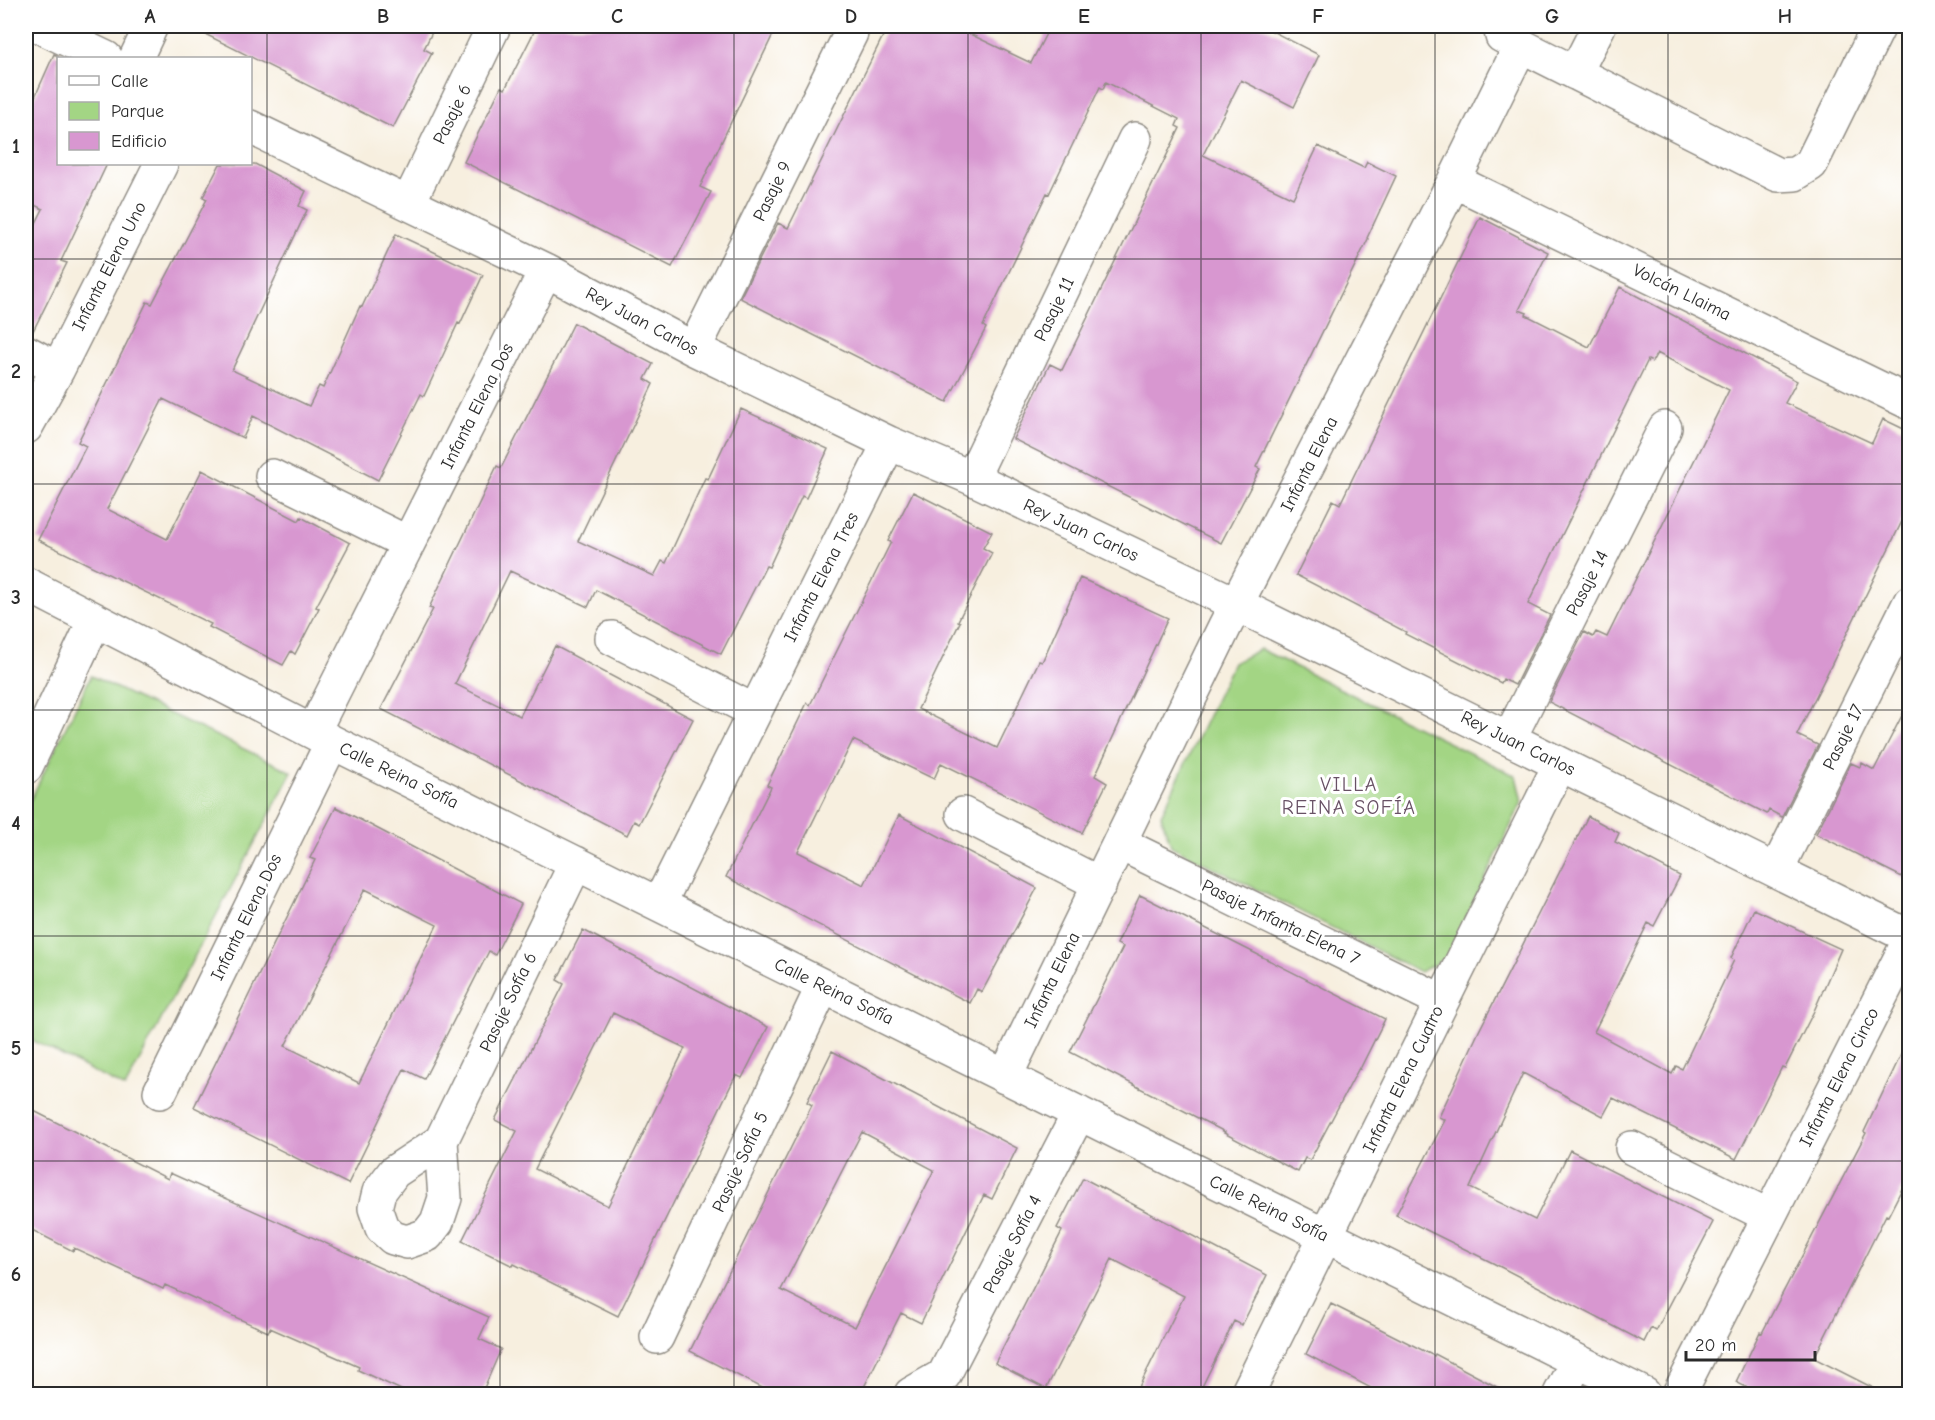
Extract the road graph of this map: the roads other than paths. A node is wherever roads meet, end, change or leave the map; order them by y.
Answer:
1 (39, 26) edge
2 (151, 26) edge
3 (494, 26) edge
4 (1599, 26) edge
5 (1879, 26) edge
6 (851, 33) dead end
7 (1510, 35) edge
8 (104, 57) edge
9 (136, 57) edge
10 (1575, 73) junction
11 (252, 127) edge
12 (1135, 139) dead end
13 (160, 165) edge
14 (1454, 181) junction
15 (409, 202) junction
16 (546, 270) junction
17 (694, 348) junction
18 (26, 352) edge
19 (58, 369) junction
20 (1910, 403) edge
21 (26, 427) edge
22 (1665, 428) dead end
23 (889, 443) junction
24 (272, 476) dead end
25 (972, 478) junction
26 (408, 543) junction
27 (26, 584) edge
28 (1910, 602) edge
29 (1236, 604) junction
30 (95, 620) junction
31 (612, 638) dead end
32 (754, 711) junction
33 (322, 737) junction
34 (1509, 739) junction
35 (1560, 764) junction
36 (26, 767) edge
37 (963, 814) dead end
38 (1119, 843) junction
39 (576, 863) junction
40 (1776, 871) junction
41 (1100, 884) junction
42 (659, 904) junction
43 (1910, 938) edge
44 (823, 986) junction
45 (1442, 1001) junction
46 (1005, 1077) junction
47 (160, 1092) dead end
48 (1079, 1113) junction
49 (441, 1141) dead end
50 (1632, 1148) dead end
51 (1769, 1216) junction
52 (1325, 1236) junction
53 (657, 1337) dead end
54 (1577, 1361) junction
55 (946, 1385) edge
56 (911, 1395) edge
57 (1247, 1395) edge
58 (1560, 1395) edge
59 (1644, 1395) edge
60 (1679, 1395) edge

1 - 8 street
2 - 9 street
3 - 15 street, Pasaje 6
4 - 10 street
5 - 10 street
6 - 17 street, Pasaje 9
7 - 10 street
7 - 14 street, Infanta Elena
11 - 15 street, Rey Juan Carlos
12 - 25 street, Pasaje 11
13 - 19 street, Infanta Elena Uno
14 - 20 street, Volcán Llaima
14 - 29 street, Infanta Elena
15 - 16 street, Rey Juan Carlos
16 - 17 street, Rey Juan Carlos
16 - 26 street, Infanta Elena Dos
17 - 23 street, Rey Juan Carlos
18 - 19 street
19 - 21 street, Infanta Elena Uno
22 - 34 street, Pasaje 14
23 - 25 street, Rey Juan Carlos
23 - 32 street, Infanta Elena Tres
24 - 26 street
25 - 29 street, Rey Juan Carlos
26 - 33 street, Infanta Elena Dos
27 - 30 street, Calle Reina Sofía
28 - 40 street, Pasaje 17
29 - 34 street, Rey Juan Carlos
29 - 38 street, Infanta Elena
30 - 33 street, Calle Reina Sofía
30 - 36 street
31 - 32 street
32 - 42 street, Infanta Elena Tres
33 - 39 street, Calle Reina Sofía
33 - 47 street, Infanta Elena Dos
34 - 35 street, Rey Juan Carlos
35 - 40 street, Rey Juan Carlos
35 - 45 street, Infanta Elena Cuatro
37 - 41 street
38 - 41 street, Infanta Elena
38 - 45 street, Pasaje Infanta Elena 7
39 - 42 street, Calle Reina Sofía
39 - 49 street, Pasaje Sofía 6
40 - 43 street, Rey Juan Carlos
41 - 46 street, Infanta Elena
42 - 44 street, Calle Reina Sofía
43 - 51 street, Infanta Elena Cinco
44 - 46 street, Calle Reina Sofía
44 - 53 street, Pasaje Sofía 5
45 - 52 street, Infanta Elena Cuatro
46 - 48 street, Calle Reina Sofía
48 - 52 street, Calle Reina Sofía
48 - 55 street, Pasaje Sofía 4
50 - 51 street
51 - 60 street, Infanta Elena Cinco
52 - 54 street, Calle Reina Sofía
52 - 57 street, Infanta Elena Cuatro
54 - 58 street
54 - 59 street, Calle Reina Sofía
55 - 56 street, Pasaje Sofía 4

